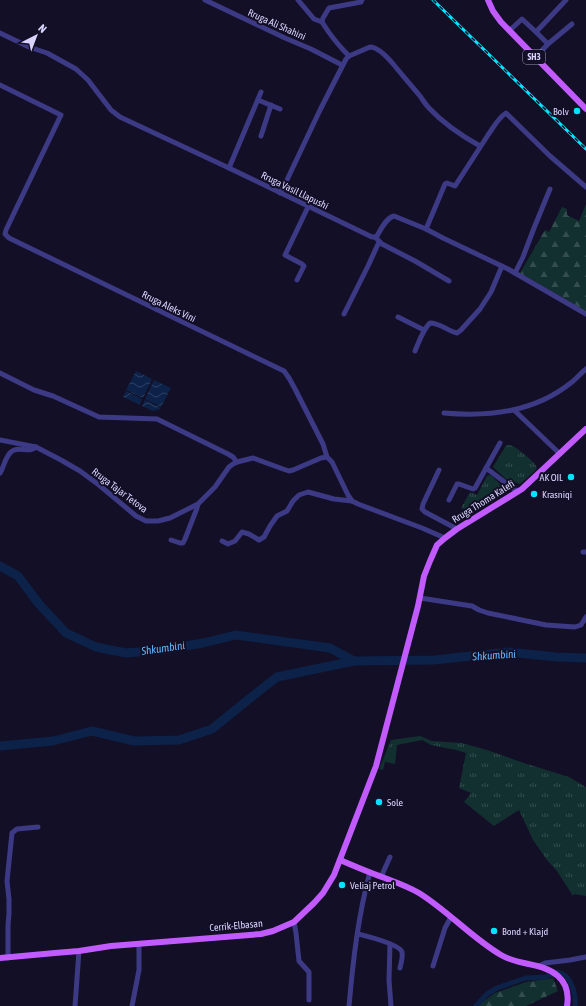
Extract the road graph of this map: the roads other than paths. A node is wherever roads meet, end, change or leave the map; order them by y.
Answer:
1 (205, 0) edge
2 (298, 0) edge
3 (362, 0) edge
4 (488, 0) edge
5 (566, 0) edge
6 (322, 22) junction
7 (572, 24) dead end
8 (509, 31) junction
9 (536, 32) junction
10 (0, 34) edge
11 (548, 44) junction
12 (350, 56) junction
13 (535, 58) junction
14 (342, 64) junction
15 (0, 85) edge
16 (261, 92) dead end
17 (258, 100) junction
18 (271, 105) junction
19 (280, 109) dead end
20 (586, 109) edge
21 (261, 136) dead end
22 (480, 146) junction
23 (229, 168) junction
24 (586, 187) edge
25 (550, 189) dead end
26 (280, 193) junction
27 (308, 207) junction
28 (426, 229) junction
29 (377, 240) junction
30 (502, 266) junction
31 (515, 273) junction
32 (297, 280) dead end
33 (449, 281) dead end
34 (344, 314) dead end
35 (586, 314) edge
36 (398, 317) dead end
37 (424, 330) junction
38 (415, 351) dead end
39 (586, 369) edge
40 (0, 373) edge
41 (514, 410) junction
42 (444, 413) dead end
43 (586, 429) edge
44 (0, 440) edge
45 (500, 443) dead end
46 (36, 447) junction
47 (560, 454) junction
48 (327, 456) junction
49 (237, 462) junction
50 (486, 468) junction
51 (439, 470) dead end
52 (0, 473) edge
53 (518, 492) junction
54 (448, 500) dead end
55 (352, 501) junction
56 (198, 504) junction
57 (457, 529) junction
58 (445, 538) junction
59 (171, 540) dead end
60 (222, 541) dead end
61 (420, 598) junction
62 (586, 617) edge
63 (376, 766) joint
64 (38, 827) dead end
65 (390, 857) dead end
66 (340, 860) junction
67 (370, 872) junction
68 (381, 876) junction
69 (451, 917) junction
70 (294, 922) junction
71 (358, 934) junction
72 (139, 944) junction
73 (390, 944) junction
74 (78, 951) junction
75 (586, 957) edge
76 (0, 958) edge
77 (8, 958) junction
78 (433, 966) dead end
79 (538, 966) junction
80 (400, 968) dead end
81 (309, 1000) dead end
82 (75, 1006) edge
83 (132, 1006) edge
84 (349, 1006) edge
85 (391, 1006) edge
86 (567, 1006) edge

1 - 14 street, Rruga Ali Shahini
2 - 6 street
3 - 6 street
4 - 8 main road, SH3
5 - 9 street
6 - 12 street
7 - 11 street
8 - 9 street
8 - 13 main road, SH3
9 - 11 street
10 - 23 street, Rruga Vasil Llapushi
11 - 13 street
12 - 14 street
12 - 22 street
13 - 20 main road, SH3
14 - 26 street
15 - 48 street, Rruga Aleks Vini
16 - 17 street
17 - 18 street
17 - 23 street
18 - 19 street
18 - 21 street
22 - 24 street
22 - 28 street
23 - 26 street, Rruga Vasil Llapushi
25 - 31 street
26 - 27 street, Rruga Vasil Llapushi
27 - 29 street, Rruga Vasil Llapushi
27 - 32 street
28 - 29 street
28 - 30 street
29 - 33 street, Rruga Vasil Llapushi
29 - 34 street
30 - 31 street
30 - 37 street
31 - 35 street
36 - 37 street
37 - 38 street
39 - 41 street
40 - 49 street
41 - 42 street
41 - 47 street
43 - 47 main road, Rruga Thoma Kalefi
44 - 46 street, Rruga Tajar Tetova
45 - 50 street
46 - 52 street
46 - 56 street, Rruga Tajar Tetova
47 - 53 main road, Rruga Thoma Kalefi
48 - 49 street
48 - 55 street, Rruga Aleks Vini
49 - 56 street, Rruga Tajar Tetova
50 - 53 street
50 - 54 street
51 - 57 street
53 - 57 main road, Rruga Thoma Kalefi
55 - 58 street
55 - 60 street
56 - 59 street
57 - 58 main road, Rruga Thoma Kalefi
58 - 61 main road, Rruga Thoma Kalefi
61 - 62 street
61 - 63 main road, Rruga Thoma Kalefi
63 - 66 main road, Cerrik-Elbasan
64 - 77 street
65 - 68 street
66 - 67 main road
66 - 70 main road, Cerrik-Elbasan
67 - 68 main road
67 - 71 street
68 - 69 main road
69 - 78 street
69 - 79 main road
70 - 72 main road, Cerrik-Elbasan
70 - 81 street
71 - 73 street
71 - 84 street
72 - 74 main road, Cerrik-Elbasan
72 - 83 street
73 - 80 street
73 - 85 street
74 - 77 main road, Cerrik-Elbasan
74 - 82 street
75 - 79 street
76 - 77 main road, Cerrik-Elbasan
79 - 86 main road

